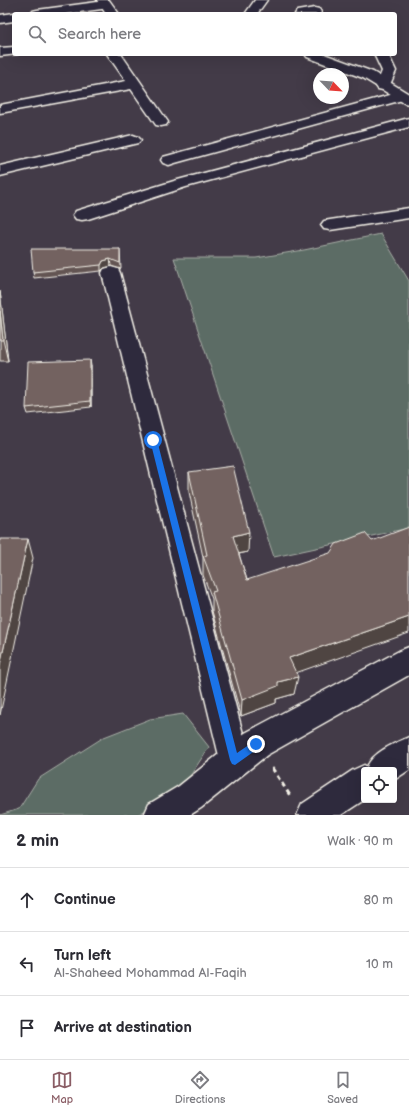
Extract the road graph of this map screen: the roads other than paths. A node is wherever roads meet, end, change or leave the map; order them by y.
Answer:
1 (261, 0) edge
2 (107, 6) edge
3 (54, 12) edge
4 (252, 12) edge
5 (12, 17) edge
6 (0, 19) edge
7 (12, 51) edge
8 (0, 52) edge
9 (115, 56) edge
10 (317, 56) edge
11 (382, 56) edge
12 (135, 84) junction
13 (384, 86) junction
14 (405, 98) edge
15 (0, 108) edge
16 (161, 122) dead end
17 (409, 122) edge
18 (133, 140) dead end
19 (169, 160) dead end
20 (0, 172) edge
21 (409, 213) edge
22 (82, 215) dead end
23 (330, 225) dead end
24 (111, 273) dead end
25 (409, 660) edge
26 (246, 752) junction
27 (409, 752) edge
28 (386, 767) edge
29 (361, 782) edge
30 (304, 809) edge
31 (160, 815) edge

1 - 4 street
2 - 3 street
5 - 6 street
7 - 8 street
9 - 12 street
10 - 13 street
11 - 13 street
12 - 15 street
12 - 16 street
13 - 14 street
14 - 19 street
17 - 22 street
18 - 20 street
21 - 23 street
24 - 26 street
25 - 26 street
26 - 31 street
27 - 28 street
29 - 30 street

